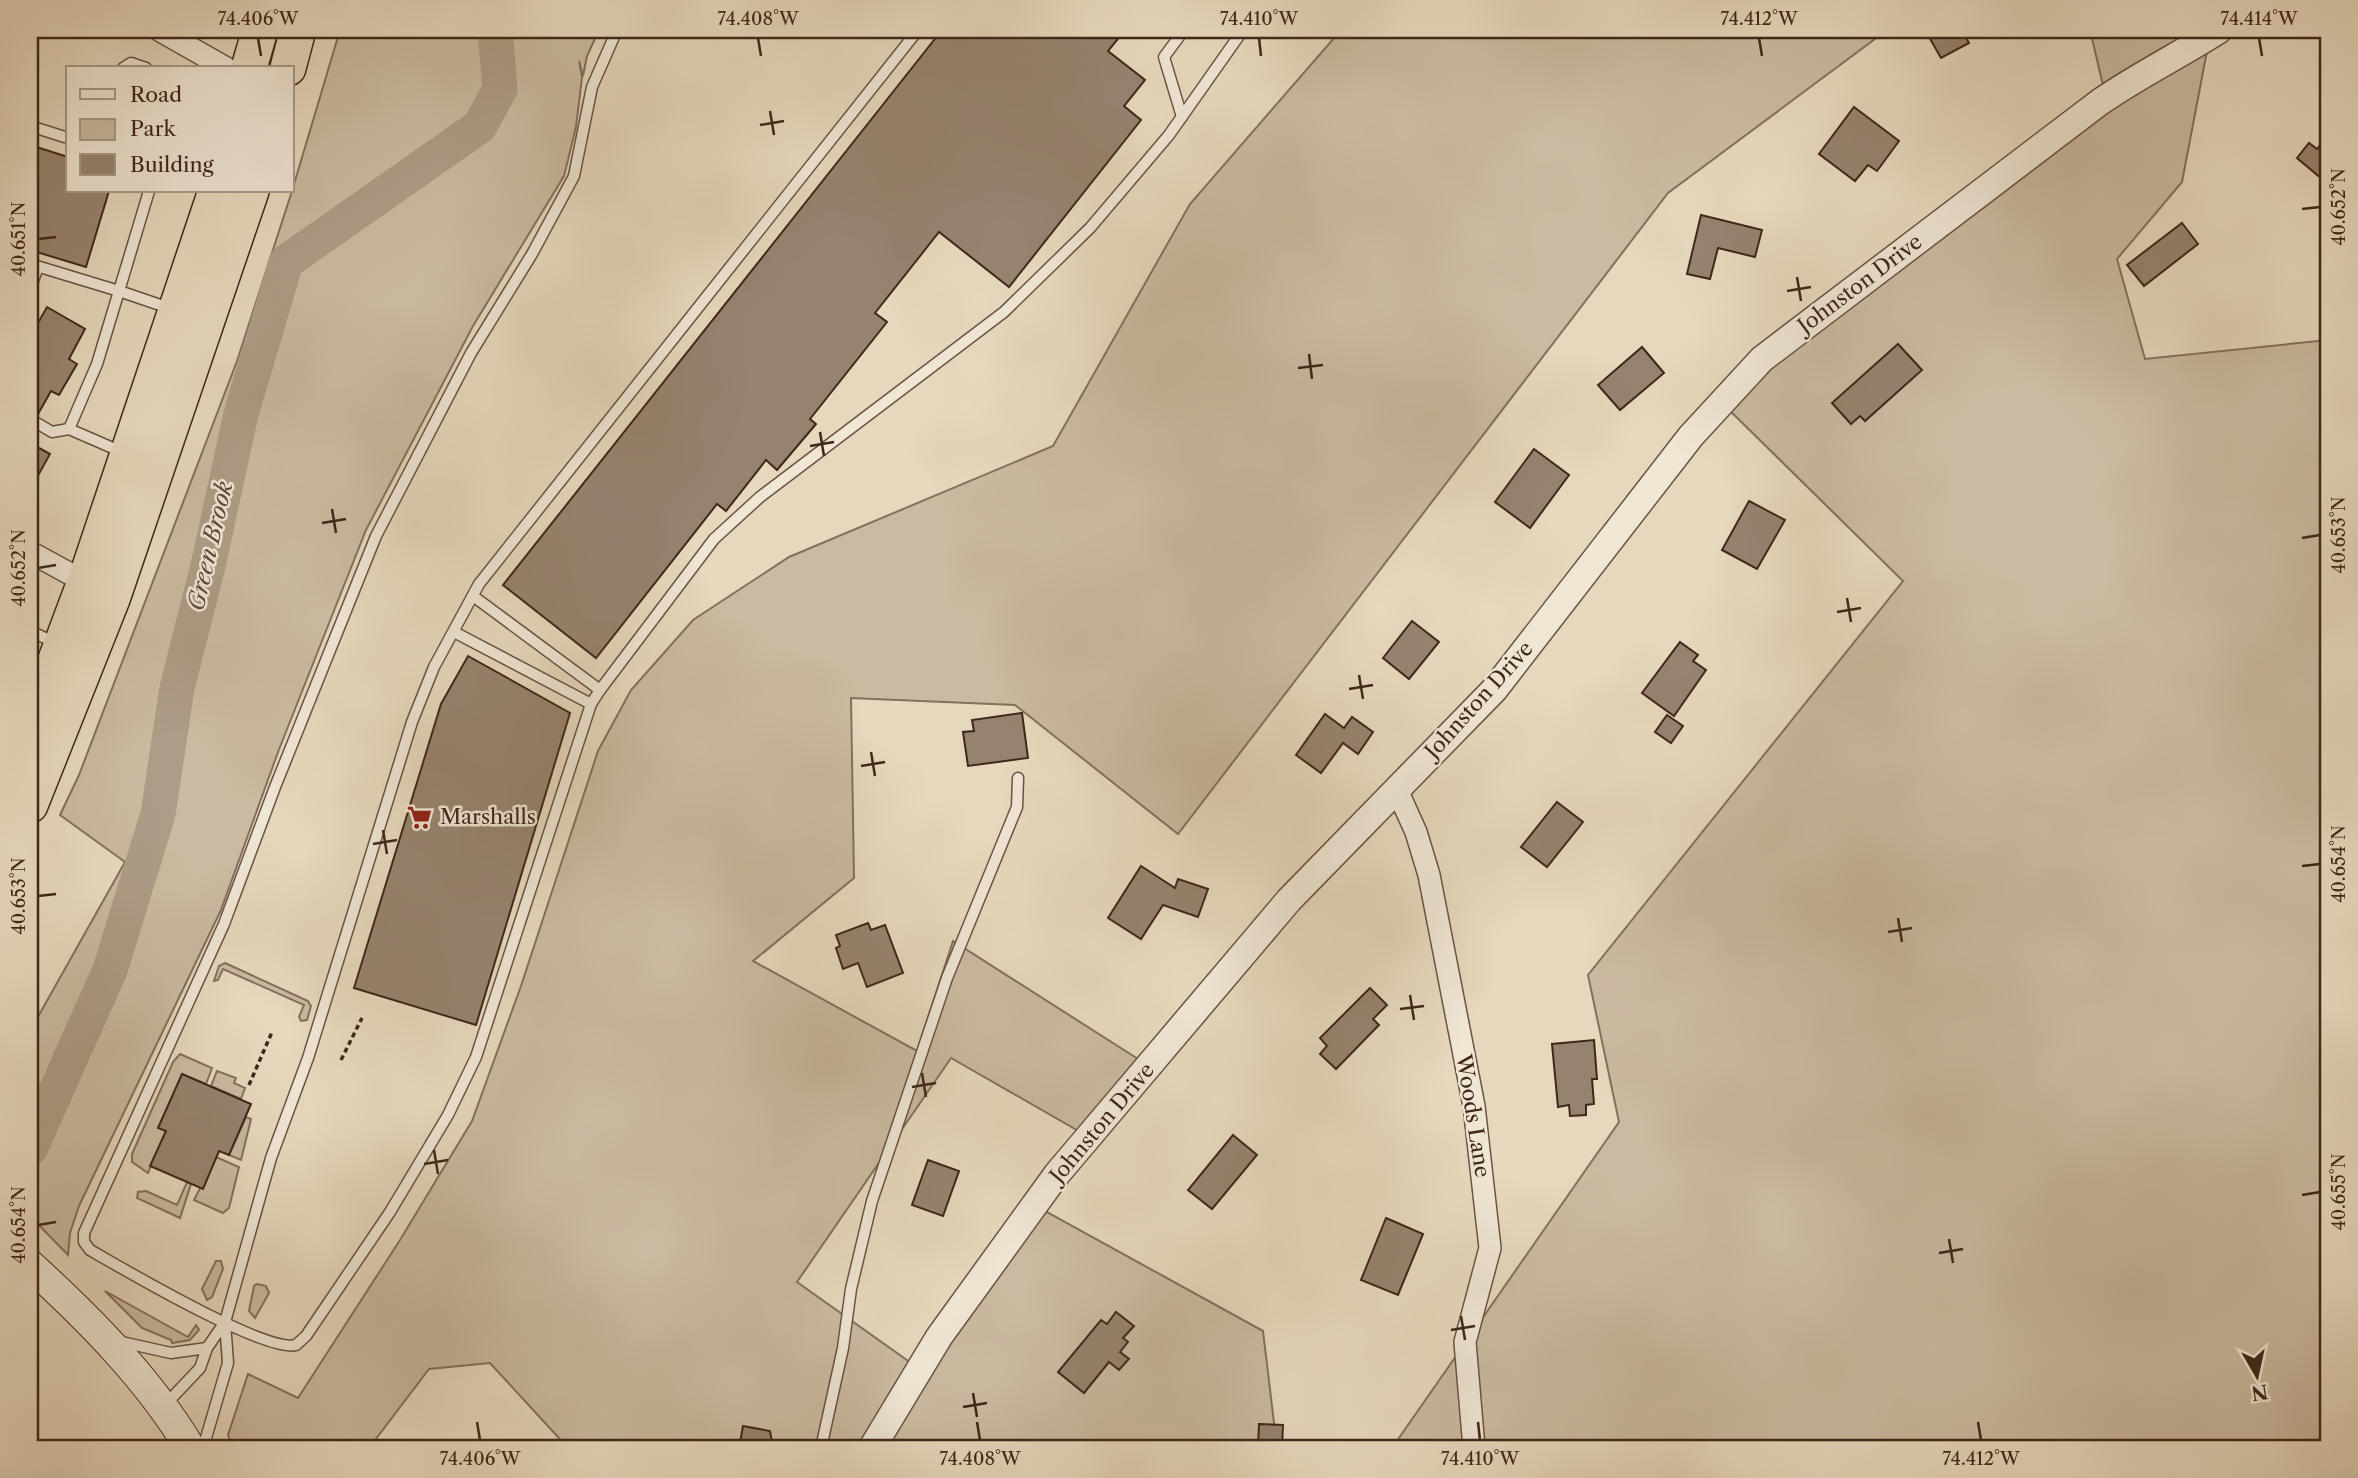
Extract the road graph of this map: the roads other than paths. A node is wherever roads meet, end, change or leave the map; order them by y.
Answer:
1 (159, 30) edge
2 (260, 30) edge
3 (298, 30) edge
4 (617, 30) edge
5 (918, 30) edge
6 (1184, 30) edge
7 (1243, 30) edge
8 (2219, 30) edge
9 (222, 66) edge
10 (250, 66) edge
11 (289, 66) edge
12 (1182, 117) junction
13 (30, 125) edge
14 (66, 137) edge
15 (149, 192) edge
16 (216, 192) edge
17 (251, 192) edge
18 (34, 265) edge
19 (30, 289) edge
20 (119, 291) junction
21 (177, 311) junction
22 (30, 419) edge
23 (69, 429) junction
24 (128, 454) junction
25 (30, 552) edge
26 (85, 582) junction
27 (473, 596) junction
28 (30, 631) edge
29 (454, 632) junction
30 (62, 645) junction
31 (600, 690) junction
32 (591, 704) junction
33 (30, 729) edge
34 (1018, 778) dead end
35 (1396, 790) junction
36 (30, 806) edge
37 (30, 1265) edge
38 (225, 1322) junction
39 (106, 1339) junction
40 (207, 1348) junction
41 (162, 1408) junction
42 (190, 1448) edge
43 (203, 1448) edge
44 (821, 1448) edge
45 (872, 1448) edge
46 (1474, 1448) edge

1 - 9 street
2 - 10 highway
3 - 11 highway
4 - 38 lane
5 - 27 lane
6 - 12 lane
7 - 12 lane
8 - 35 street, Johnston Drive
12 - 31 lane
13 - 14 lane
15 - 20 lane
16 - 21 highway
17 - 36 highway
18 - 19 lane
18 - 20 lane
20 - 21 lane
20 - 23 lane
21 - 24 highway
22 - 23 lane
23 - 24 lane
24 - 26 highway
25 - 26 street
26 - 30 highway
27 - 29 lane
27 - 31 lane
28 - 30 lane
29 - 32 lane
29 - 38 lane
30 - 33 highway
31 - 32 lane
32 - 38 lane
34 - 44 lane
35 - 45 street, Johnston Drive
35 - 46 street, Woods Lane
37 - 39 main road
38 - 40 lane
38 - 43 lane
39 - 40 lane
39 - 41 main road
40 - 41 lane
41 - 42 main road

